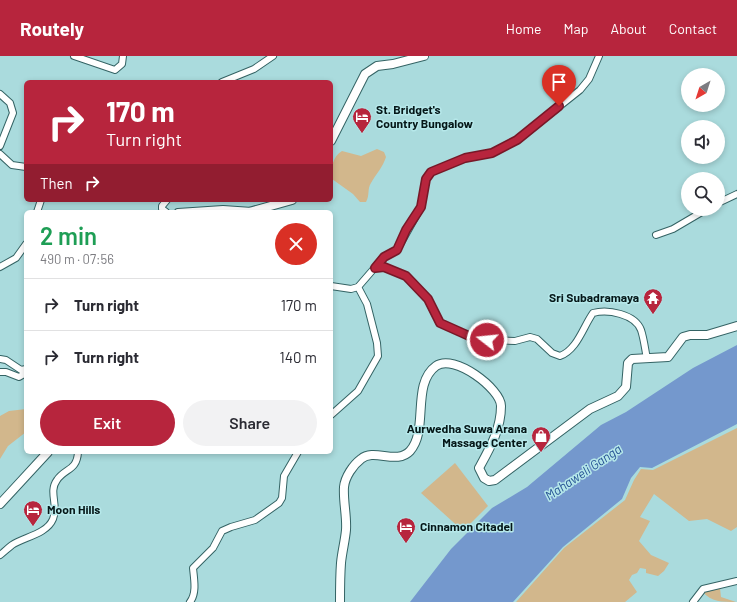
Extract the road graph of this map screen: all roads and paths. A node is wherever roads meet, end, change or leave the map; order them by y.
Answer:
1 (74, 56) edge
2 (123, 56) edge
3 (273, 56) edge
4 (424, 56) edge
5 (599, 56) edge
6 (227, 80) edge
7 (0, 94) edge
8 (333, 137) edge
9 (0, 146) edge
10 (0, 154) edge
11 (24, 167) edge
12 (737, 194) edge
13 (725, 199) edge
14 (285, 202) edge
15 (208, 210) edge
16 (232, 210) edge
17 (257, 210) edge
18 (695, 216) edge
19 (656, 235) dead end
20 (24, 247) edge
21 (0, 267) edge
22 (375, 268) junction
23 (333, 286) edge
24 (358, 287) junction
25 (737, 326) edge
26 (0, 359) edge
27 (647, 359) junction
28 (24, 369) edge
29 (0, 372) edge
30 (24, 374) edge
31 (333, 413) edge
32 (46, 454) edge
33 (78, 454) edge
34 (297, 454) edge
35 (0, 504) edge
36 (0, 555) edge
37 (737, 581) edge
38 (190, 602) edge
39 (340, 602) edge
40 (693, 602) edge

1 - 2 street
3 - 6 street
4 - 8 street
5 - 22 street
7 - 9 street
10 - 11 street
12 - 13 street
14 - 17 street
15 - 16 street
18 - 19 street
20 - 21 street
22 - 24 street
22 - 27 street
23 - 24 street
24 - 31 street
25 - 27 street
26 - 28 street
27 - 39 street
29 - 30 street
32 - 35 street
33 - 36 street
34 - 38 street
37 - 40 street

